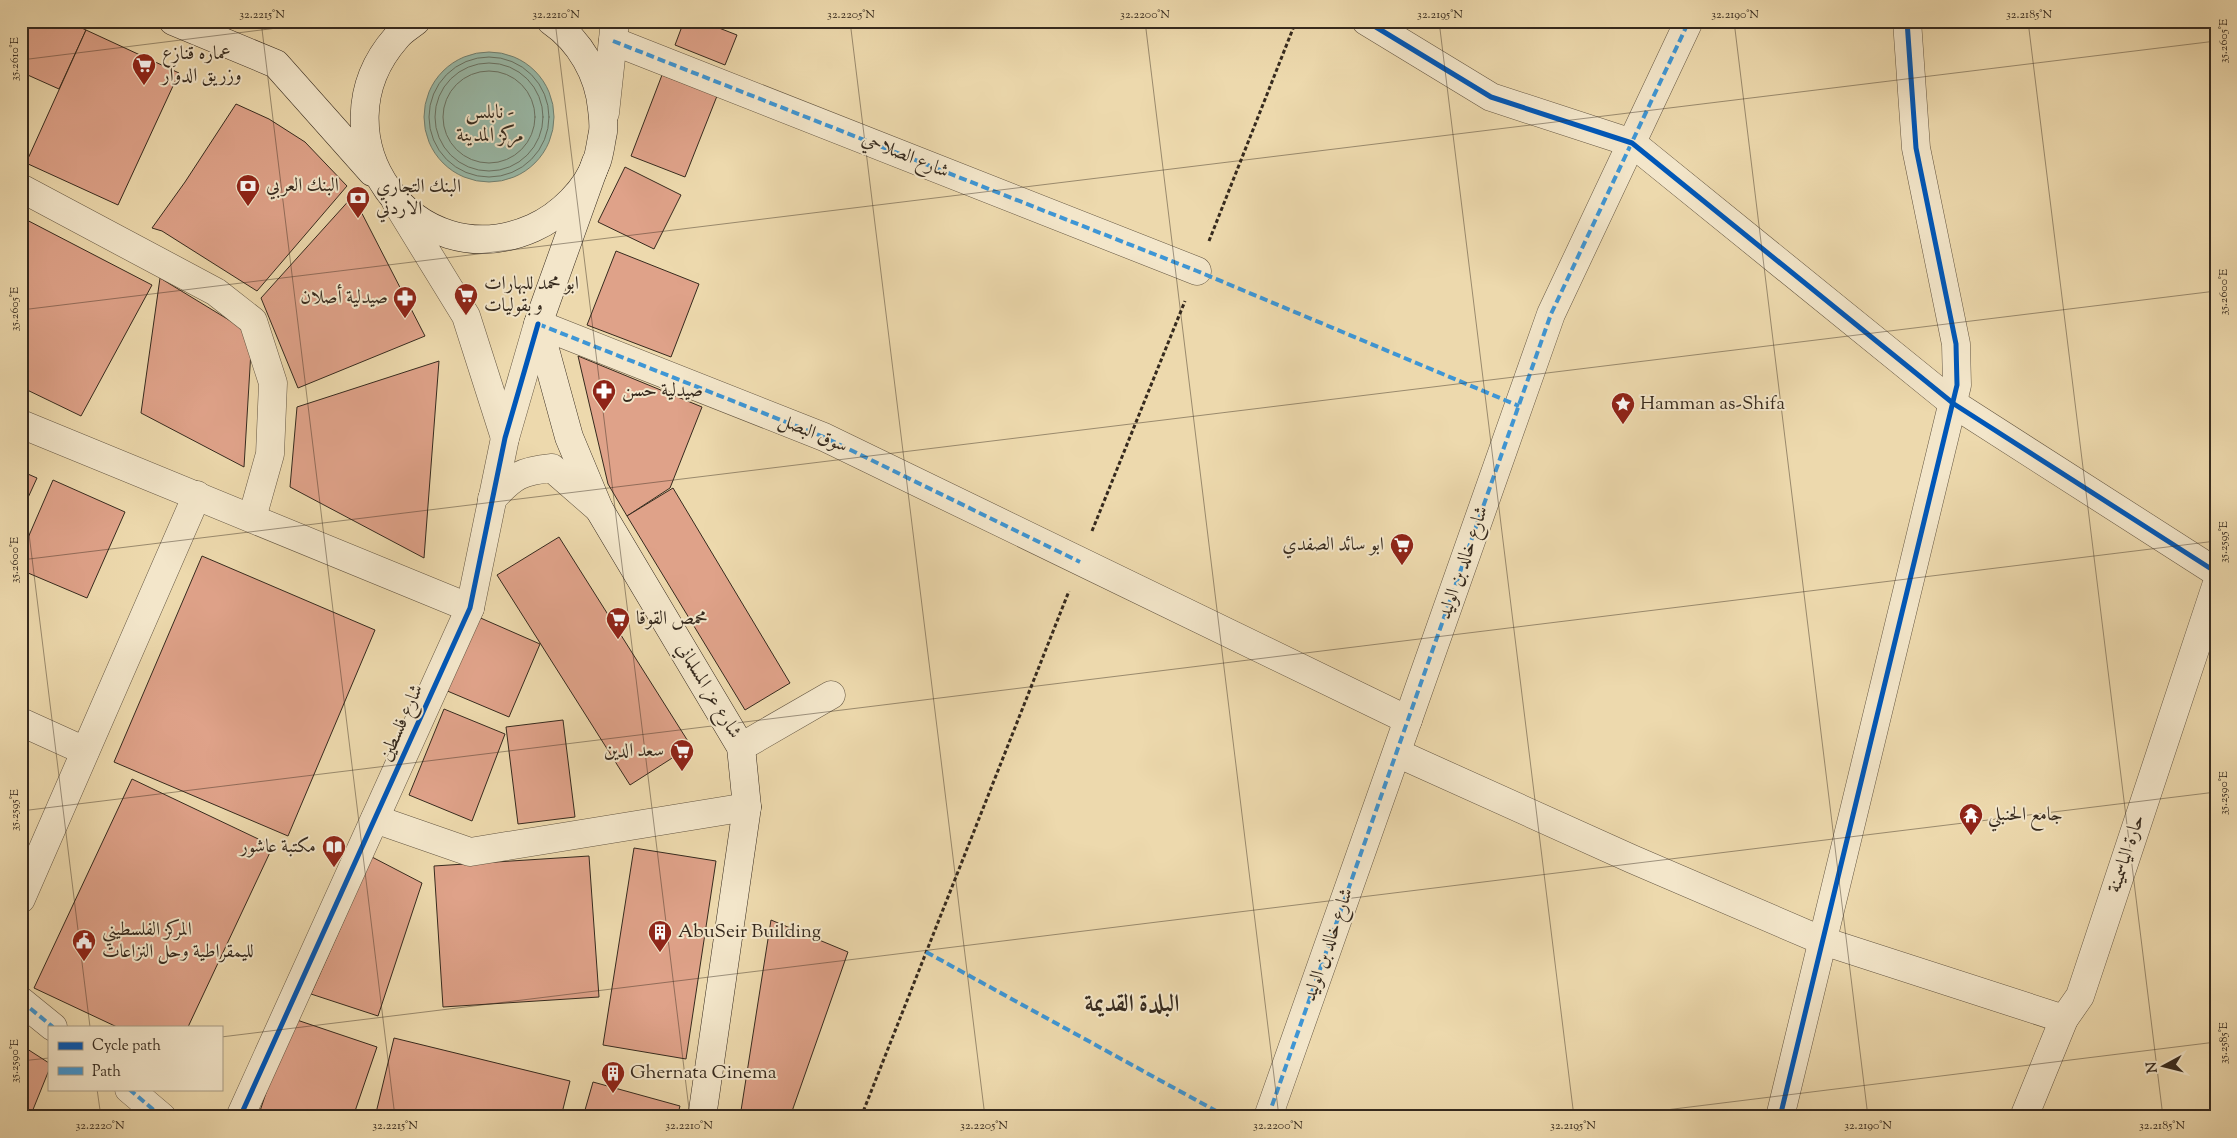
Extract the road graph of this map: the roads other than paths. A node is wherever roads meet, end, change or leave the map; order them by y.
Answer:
1 (228, 21) edge
2 (416, 21) edge
3 (551, 21) edge
4 (1366, 21) edge
5 (1690, 21) edge
6 (1907, 21) edge
7 (185, 26) edge
8 (614, 31) edge
9 (604, 127) junction
10 (1632, 143) junction
11 (596, 162) junction
12 (21, 188) edge
13 (392, 194) junction
14 (1197, 271) dead end
15 (538, 324) junction
16 (1954, 404) junction
17 (21, 424) edge
18 (505, 438) junction
19 (197, 495) junction
20 (492, 499) junction
21 (599, 509) junction
22 (252, 518) junction
23 (2216, 572) edge
24 (2216, 586) edge
25 (470, 608) junction
26 (832, 695) dead end
27 (1408, 720) junction
28 (21, 722) edge
29 (741, 747) junction
30 (85, 751) junction
31 (1397, 753) junction
32 (747, 807) junction
33 (375, 819) junction
34 (21, 899) edge
35 (1823, 941) junction
36 (21, 1001) edge
37 (2064, 1019) junction
38 (52, 1026) edge
39 (130, 1090) edge
40 (162, 1117) edge
41 (240, 1117) edge
42 (702, 1117) edge
43 (1268, 1117) edge
44 (1780, 1117) edge
45 (2024, 1117) edge

1 - 7 street
2 - 13 street
3 - 9 street
4 - 10 street
5 - 10 street, شارع خالد بن الوليد
6 - 16 street
7 - 13 street
8 - 9 street
8 - 14 street, شارع الصلاحي
9 - 11 street
10 - 16 street
10 - 27 street, شارع خالد بن الوليد
11 - 13 street
11 - 15 street, شارع فلسطين
12 - 22 street
13 - 18 street
15 - 18 street, شارع فلسطين
15 - 21 street, شارع عز المسلماني
15 - 27 street, سوق البصل
16 - 23 street
16 - 35 street
17 - 19 street
18 - 20 street, شارع فلسطين
19 - 22 street
19 - 30 street
20 - 21 street
20 - 25 street, شارع فلسطين
21 - 29 street, شارع عز المسلماني
22 - 25 street
24 - 37 street, حارة الياسمينة
25 - 33 street, شارع فلسطين
26 - 29 street
27 - 31 street, شارع خالد بن الوليد
28 - 30 street
29 - 32 street, شارع عز المسلماني
30 - 34 street
31 - 35 street
31 - 43 street, شارع خالد بن الوليد
32 - 33 street
32 - 42 street, شارع عز المسلماني
33 - 41 street, شارع فلسطين
35 - 37 street
35 - 44 street
36 - 38 street
37 - 45 street, حارة الياسمينة
39 - 40 street

